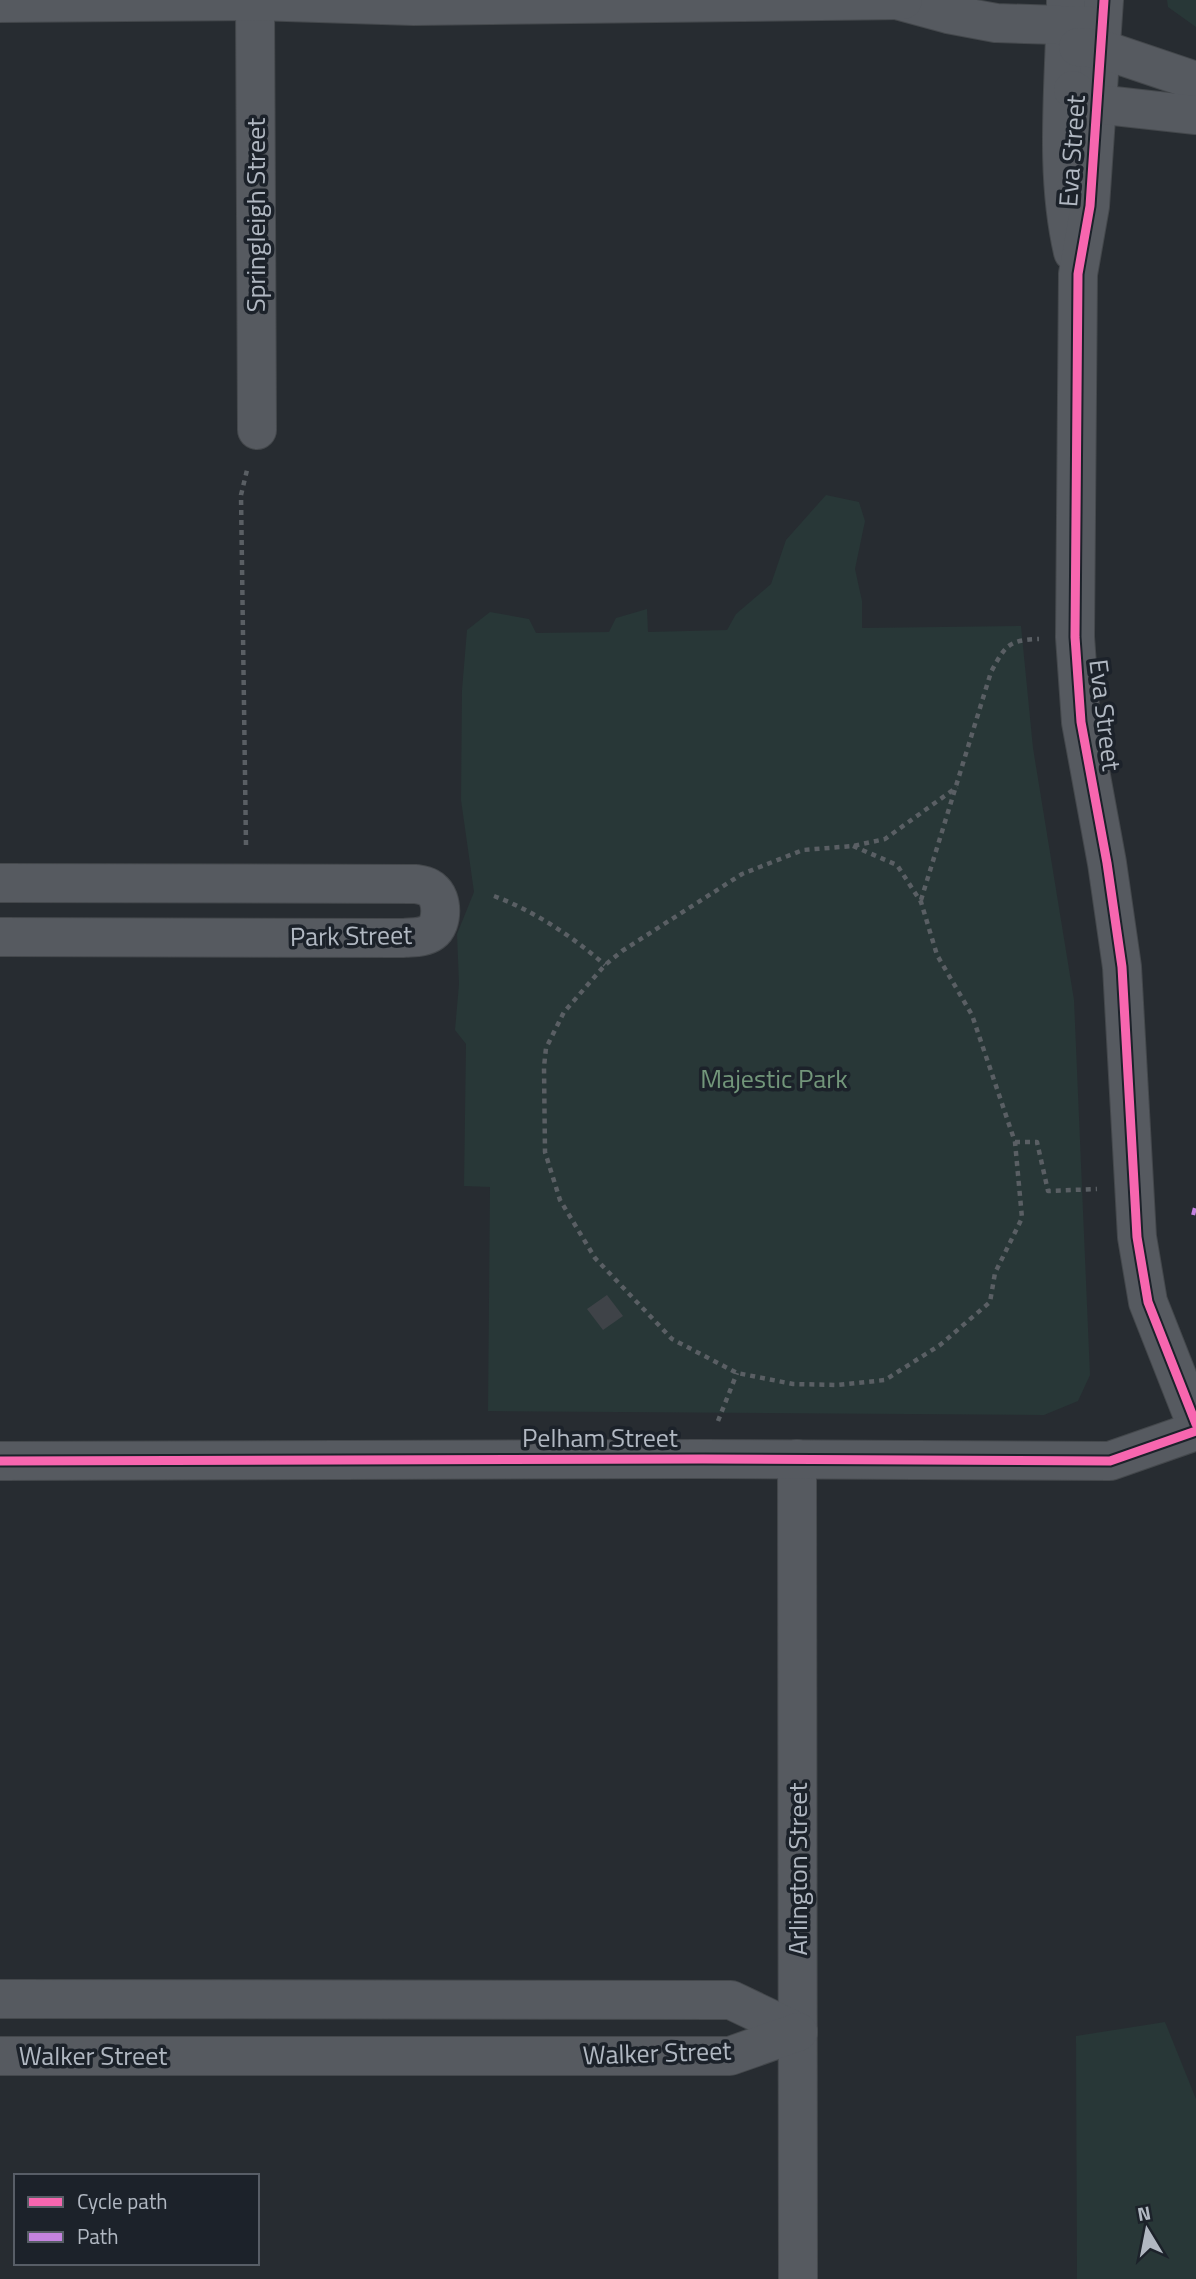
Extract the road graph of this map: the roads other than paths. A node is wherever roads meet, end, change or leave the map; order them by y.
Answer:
1 (902, 0) edge
2 (255, 1) edge
3 (0, 3) edge
4 (414, 3) edge
5 (1081, 32) edge
6 (1196, 81) edge
7 (1096, 104) junction
8 (1196, 115) edge
9 (1078, 274) junction
10 (257, 430) road end
11 (0, 883) edge
12 (0, 937) edge
13 (1196, 1424) edge
14 (1196, 1431) edge
15 (797, 1459) junction
16 (0, 1461) edge
17 (0, 1999) edge
18 (353, 2000) junction
19 (798, 2032) junction
20 (0, 2056) edge
21 (354, 2056) junction
22 (798, 2279) edge

1 - 4 street
1 - 5 street
2 - 3 street
2 - 4 street
2 - 10 street, Springleigh Street
5 - 6 street
5 - 7 street, Eva Street
5 - 9 street, Eva Street
7 - 8 street
7 - 9 street, Eva Street
9 - 13 street, Eva Street
11 - 12 street, Park Street
14 - 15 street, Pelham Street
15 - 16 street, Pelham Street
15 - 19 street, Arlington Street
17 - 18 street, Walker Street
18 - 19 street, Walker Street
18 - 21 street
19 - 21 street, Walker Street
19 - 22 street, Arlington Street
20 - 21 street, Walker Street

